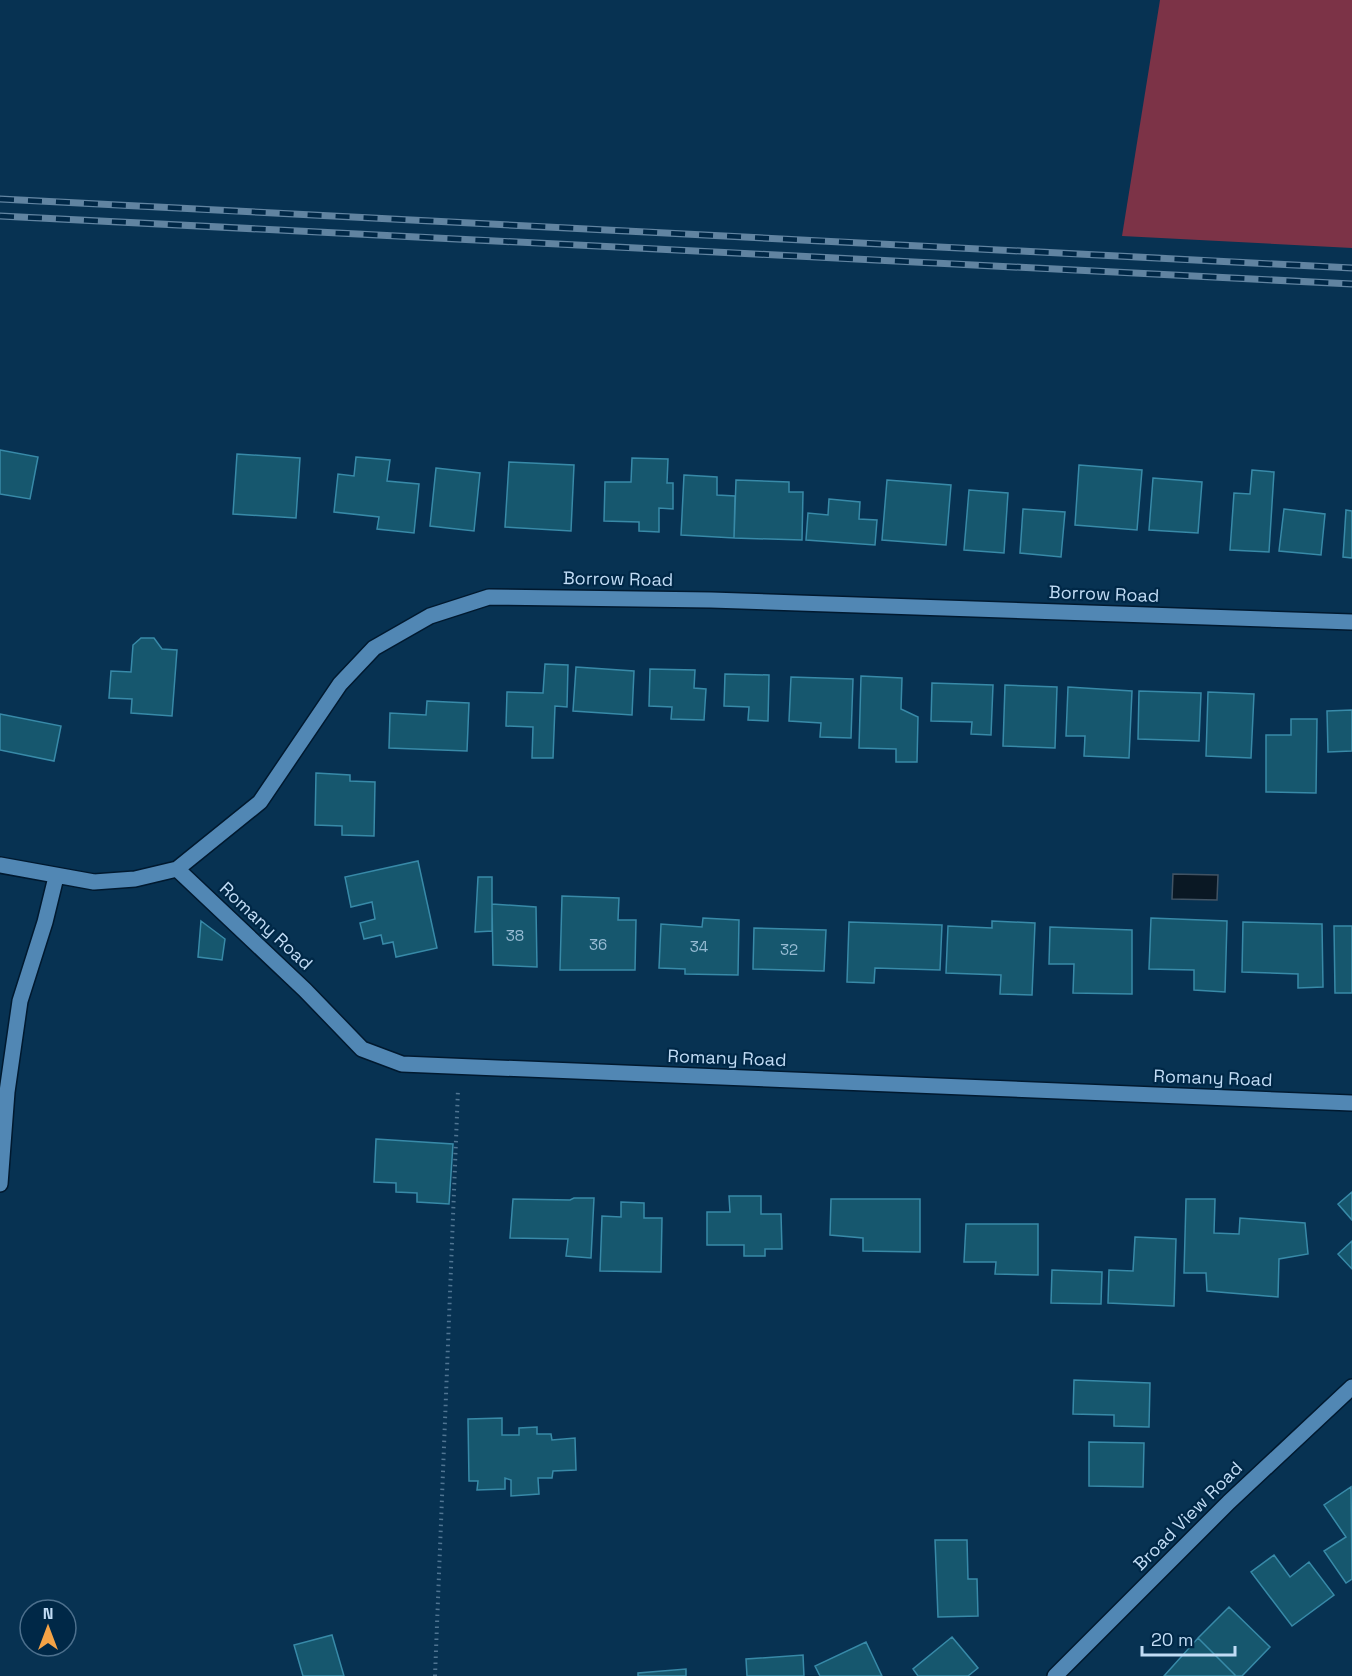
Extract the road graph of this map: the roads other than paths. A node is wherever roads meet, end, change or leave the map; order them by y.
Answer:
1 (1352, 622) edge
2 (0, 865) edge
3 (177, 869) junction
4 (56, 877) junction
5 (1352, 1103) edge
6 (0, 1184) edge
7 (1352, 1387) edge
8 (1055, 1676) edge

1 - 3 street, Borrow Road
2 - 4 street, Borrow Road
3 - 4 street, Borrow Road
3 - 5 street, Romany Road
4 - 6 street
7 - 8 street, Broad View Road

